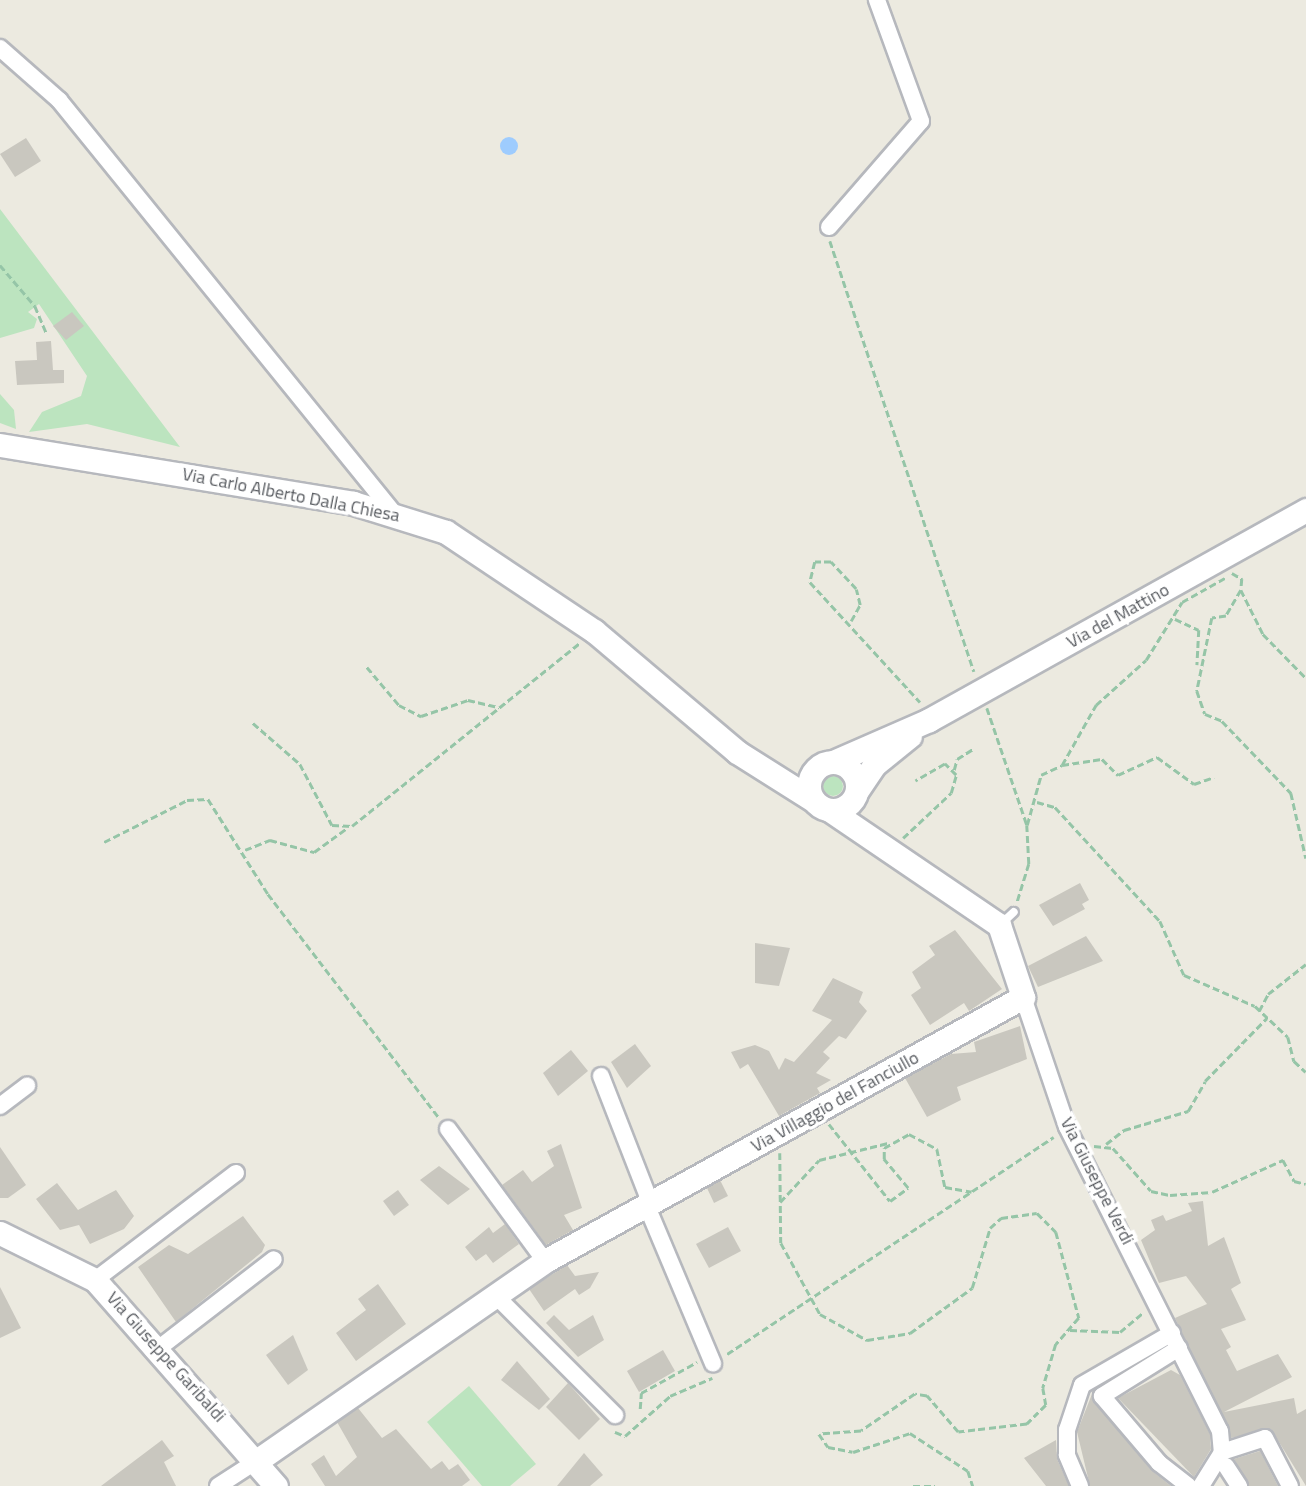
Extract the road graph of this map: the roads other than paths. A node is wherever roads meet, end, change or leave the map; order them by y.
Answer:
1 (877, 0) edge
2 (0, 48) edge
3 (829, 227) road end
4 (0, 445) edge
5 (1306, 510) edge
6 (393, 512) junction
7 (929, 720) junction
8 (826, 764) junction
9 (754, 765) junction
10 (857, 792) junction
11 (822, 805) junction
12 (885, 846) junction
13 (1023, 997) junction
14 (601, 1076) dead end
15 (27, 1086) dead end
16 (0, 1106) edge
17 (448, 1129) road end
18 (236, 1173) dead end
19 (648, 1203) junction
20 (0, 1233) edge
21 (274, 1259) dead end
22 (545, 1261) junction
23 (96, 1280) junction
24 (495, 1295) junction
25 (1176, 1340) junction
26 (159, 1348) junction
27 (711, 1359) road end
28 (615, 1415) dead end
29 (1224, 1459) junction
30 (258, 1460) junction
31 (273, 1485) edge
32 (218, 1486) edge
33 (1080, 1486) edge
34 (1188, 1486) edge
35 (1201, 1486) edge
36 (1239, 1486) edge
37 (1290, 1486) edge

1 - 3 street
2 - 6 street
4 - 6 main road, Via Carlo Alberto Dalla Chiesa
5 - 7 main road, Via del Mattino
6 - 9 main road, Via Carlo Alberto Dalla Chiesa
7 - 8 main road, Via del Mattino
7 - 10 main road, Via del Mattino
8 - 9 main road
8 - 10 main road
8 - 11 main road
9 - 11 main road, Via Carlo Alberto Dalla Chiesa
10 - 11 main road
10 - 12 main road
11 - 12 main road
12 - 13 main road, Via Giuseppe Verdi
13 - 19 main road, Via Villaggio del Fanciullo
13 - 25 street, Via Giuseppe Verdi
14 - 19 street
15 - 16 street
17 - 22 street
18 - 23 street
19 - 22 main road, Via Villaggio del Fanciullo
19 - 27 street
20 - 23 main road, Via Giuseppe Garibaldi
21 - 26 street
22 - 24 main road, Via Villaggio del Fanciullo
23 - 26 main road, Via Giuseppe Garibaldi
24 - 28 street
24 - 30 main road, Via Villaggio del Fanciullo
25 - 29 street, Via Giuseppe Verdi
25 - 33 street
25 - 34 street
26 - 30 main road, Via Giuseppe Garibaldi
29 - 35 street
29 - 36 street, Via Giuseppe Verdi
29 - 37 street
30 - 31 main road, Via Giuseppe Garibaldi
30 - 32 street

